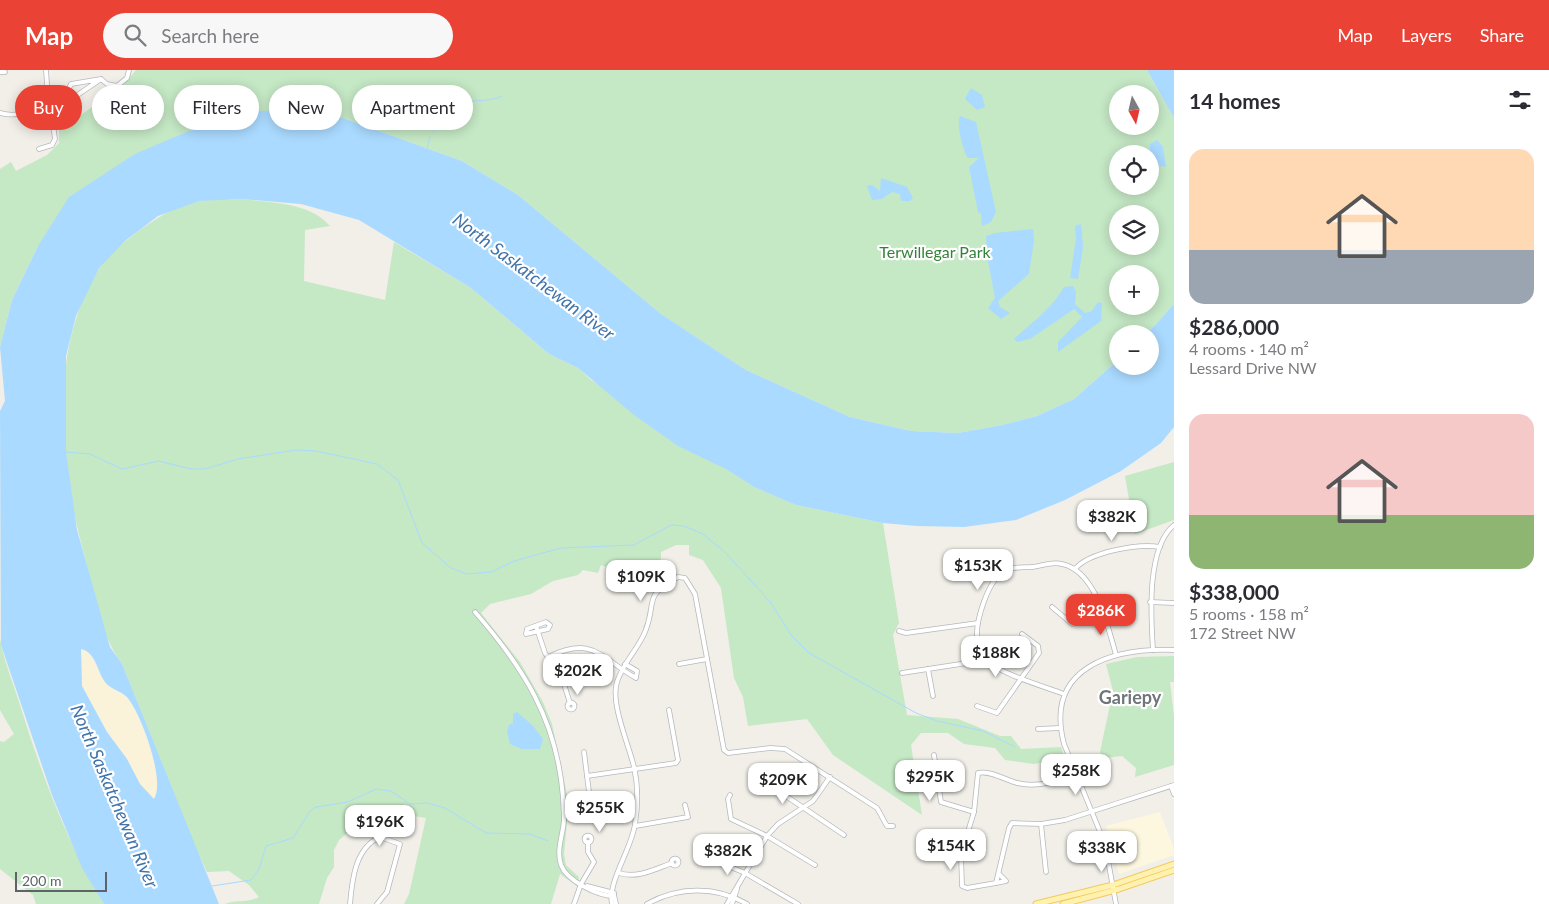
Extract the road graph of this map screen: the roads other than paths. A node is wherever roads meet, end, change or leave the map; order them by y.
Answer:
1 (46, 70) edge
2 (129, 70) edge
3 (0, 72) edge
4 (5, 72) dead end
5 (101, 79) junction
6 (47, 85) edge
7 (0, 113) edge
8 (15, 114) edge
9 (54, 130) edge
10 (39, 150) dead end
11 (1174, 525) edge
12 (1160, 547) junction
13 (1075, 569) junction
14 (1143, 591) dead end
15 (1150, 592) junction
16 (1150, 602) junction
17 (1174, 603) edge
18 (1052, 607) dead end
19 (475, 612) dead end
20 (1104, 613) junction
21 (700, 615) junction
22 (695, 617) dead end
23 (978, 623) junction
24 (536, 626) junction
25 (899, 631) dead end
26 (539, 632) junction
27 (1022, 634) dead end
28 (1153, 650) junction
29 (1174, 650) edge
30 (1116, 655) junction
31 (984, 656) junction
32 (548, 658) junction
33 (707, 659) junction
34 (679, 664) dead end
35 (624, 666) junction
36 (928, 669) junction
37 (902, 672) dead end
38 (1023, 678) junction
39 (1064, 694) junction
40 (933, 696) dead end
41 (570, 703) dead end
42 (977, 706) dead end
43 (669, 710) dead end
44 (1060, 728) junction
45 (1038, 729) dead end
46 (584, 752) dead end
47 (934, 755) dead end
48 (635, 769) junction
49 (1076, 774) junction
50 (588, 776) junction
51 (830, 777) junction
52 (1173, 786) edge
53 (769, 788) dead end
54 (590, 792) dead end
55 (1174, 794) edge
56 (730, 795) dead end
57 (686, 804) dead end
58 (804, 809) junction
59 (1093, 810) junction
60 (974, 812) junction
61 (1041, 824) junction
62 (635, 826) junction
63 (893, 826) dead end
64 (844, 835) dead end
65 (767, 836) junction
66 (588, 842) dead end
67 (964, 842) junction
68 (961, 854) junction
69 (719, 862) dead end
70 (672, 863) dead end
71 (1174, 864) edge
72 (815, 865) dead end
73 (1174, 870) edge
74 (1046, 872) dead end
75 (619, 873) junction
76 (745, 873) junction
77 (998, 874) junction
78 (996, 883) junction
79 (581, 884) junction
80 (1113, 888) junction
81 (613, 894) junction
82 (733, 896) junction
83 (350, 904) edge
84 (377, 904) edge
85 (574, 904) edge
86 (614, 904) edge
87 (647, 904) edge
88 (727, 904) edge
89 (732, 904) edge
90 (747, 904) edge
91 (798, 904) edge
92 (1036, 904) edge
93 (1063, 904) edge
94 (1116, 904) edge

1 - 6 street
2 - 5 street
3 - 4 street
5 - 5 street
7 - 8 street
9 - 10 street
11 - 12 street
12 - 13 street
12 - 15 street
13 - 20 street
13 - 23 street
14 - 15 street
15 - 16 street
16 - 17 street
16 - 28 street
18 - 20 street
19 - 79 street
20 - 30 street
21 - 22 street
21 - 33 street
21 - 35 street
23 - 25 street
23 - 31 street
24 - 26 street
24 - 26 street
24 - 26 street
26 - 32 street
27 - 38 street
28 - 29 street
28 - 30 street
30 - 39 street
31 - 36 street
31 - 38 street
32 - 35 street
32 - 41 street
33 - 34 street
33 - 51 street
35 - 48 street
36 - 37 street
36 - 40 street
38 - 39 street
38 - 42 street
39 - 44 street
43 - 48 street
44 - 45 street
44 - 49 street
46 - 50 street
47 - 60 street
48 - 50 street
48 - 62 street
49 - 59 street
49 - 60 street
50 - 54 street
51 - 58 street
51 - 63 street
52 - 55 street
52 - 59 street
53 - 58 street
56 - 65 street
57 - 62 street
58 - 64 street
58 - 65 street
59 - 61 street
59 - 80 street
60 - 67 street
61 - 74 street
61 - 77 street
62 - 75 street
65 - 72 street
65 - 76 street
66 - 79 street
67 - 68 street
67 - 68 street
68 - 78 street
69 - 76 street
70 - 75 street
71 - 80 main road
73 - 80 main road
75 - 81 street
76 - 82 street
76 - 91 street
77 - 78 street
77 - 78 street
79 - 81 street
79 - 85 street
80 - 92 main road
80 - 93 main road
80 - 94 street
81 - 86 street
82 - 87 street
82 - 88 street
82 - 89 street
82 - 90 street
83 - 84 street

